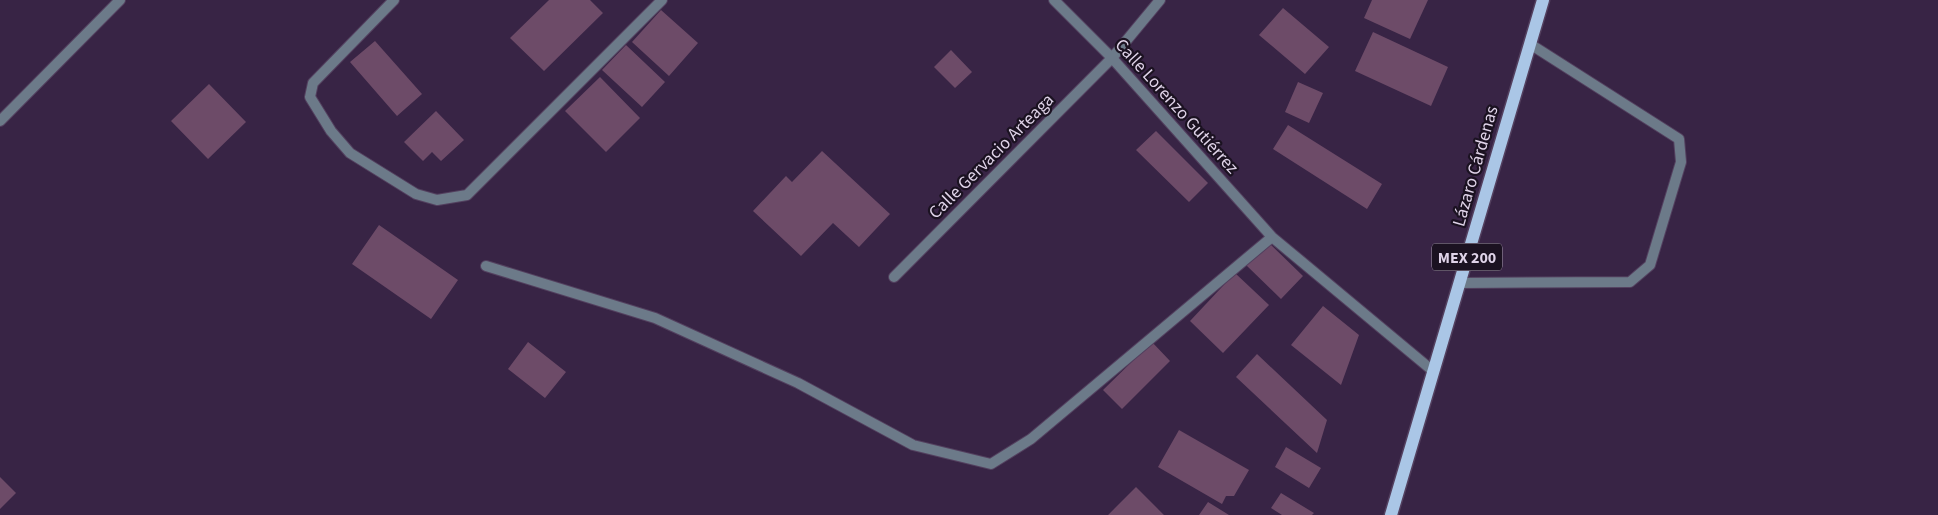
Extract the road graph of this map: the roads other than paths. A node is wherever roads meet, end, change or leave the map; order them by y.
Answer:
1 (120, 0) edge
2 (394, 0) edge
3 (662, 0) edge
4 (1054, 0) edge
5 (1160, 0) edge
6 (1543, 0) edge
7 (1530, 44) junction
8 (1112, 58) junction
9 (0, 121) edge
10 (1272, 237) junction
11 (486, 266) dead end
12 (894, 277) dead end
13 (1459, 282) junction
14 (1433, 371) junction
15 (1391, 515) edge

1 - 9 street
2 - 3 street
4 - 8 street, Calle Lorenzo Gutiérrez
5 - 8 street, Calle Gervacio Arteaga
6 - 7 main road, Lázaro Cárdenas / MEX 200
7 - 13 main road, Lázaro Cárdenas / MEX 200
7 - 13 street
8 - 10 street, Calle Lorenzo Gutiérrez
8 - 12 street, Calle Gervacio Arteaga
10 - 11 street
10 - 14 street, Calle Lorenzo Gutiérrez
13 - 14 main road, Lázaro Cárdenas / MEX 200
14 - 15 main road, Lázaro Cárdenas / MEX 200

